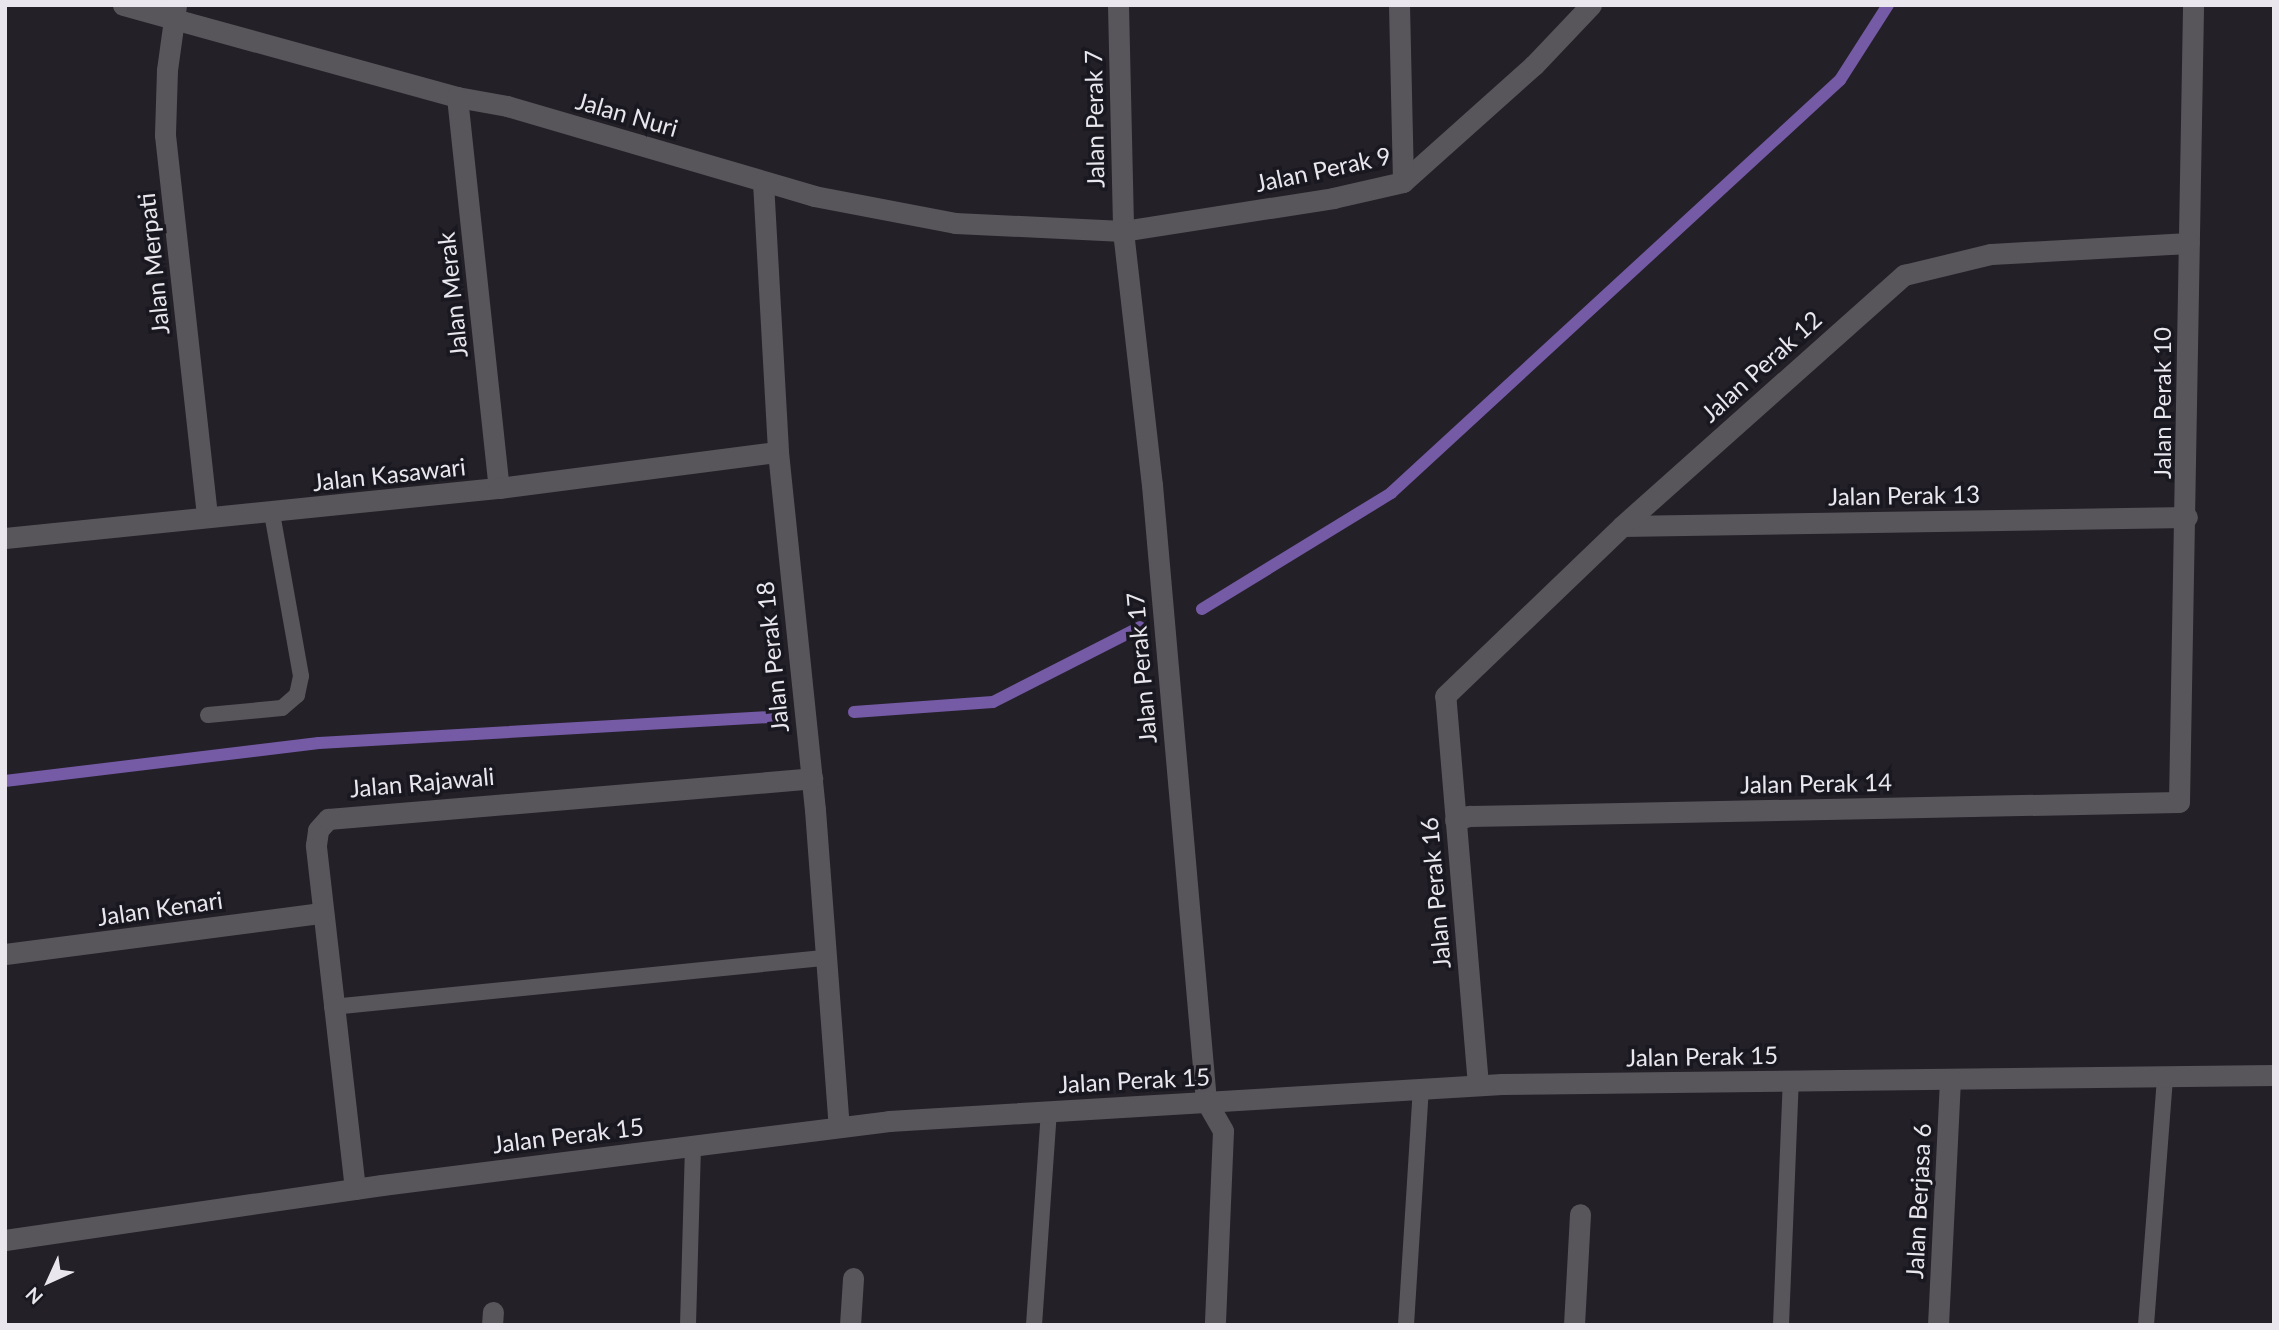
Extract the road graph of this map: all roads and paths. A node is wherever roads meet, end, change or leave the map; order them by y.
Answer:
1 (123, 5) edge
2 (1118, 5) edge
3 (1399, 5) edge
4 (1591, 5) edge
5 (2193, 5) edge
6 (174, 12) edge
7 (457, 97) junction
8 (763, 182) junction
9 (1403, 182) junction
10 (1123, 231) junction
11 (2189, 243) junction
12 (778, 452) junction
13 (499, 488) junction
14 (272, 513) junction
15 (207, 517) junction
16 (2187, 517) junction
17 (1622, 526) junction
18 (5, 538) edge
19 (1445, 696) joint
20 (208, 715) dead end
21 (811, 778) junction
22 (2179, 802) joint
23 (1455, 820) junction
24 (321, 913) junction
25 (5, 954) edge
26 (826, 958) junction
27 (332, 1007) junction
28 (2274, 1075) edge
29 (2165, 1076) junction
30 (1950, 1080) junction
31 (1791, 1081) junction
32 (1478, 1085) junction
33 (1421, 1089) junction
34 (1206, 1101) junction
35 (1049, 1111) junction
36 (839, 1127) junction
37 (693, 1146) junction
38 (355, 1189) junction
39 (1580, 1214) dead end
40 (5, 1240) edge
41 (853, 1278) dead end
42 (688, 1325) edge
43 (850, 1325) edge
44 (1034, 1325) edge
45 (1215, 1325) edge
46 (1406, 1325) edge
47 (1574, 1325) edge
48 (1781, 1325) edge
49 (1938, 1325) edge
50 (2146, 1325) edge

1 - 6 street, Jalan Nuri
2 - 10 street, Jalan Perak 7
3 - 9 street
4 - 9 street, Jalan Perak 9
5 - 11 street, Jalan Perak 10
6 - 7 street, Jalan Nuri
6 - 15 street, Jalan Merpati
7 - 8 street, Jalan Nuri
7 - 13 street, Jalan Merak
8 - 10 street, Jalan Nuri
8 - 12 street, Jalan Perak 18
9 - 10 street, Jalan Perak 9
10 - 34 street, Jalan Perak 17
11 - 16 street, Jalan Perak 10
11 - 17 street, Jalan Perak 12
12 - 13 street, Jalan Kasawari
12 - 21 street, Jalan Perak 18
13 - 14 street, Jalan Kasawari
14 - 15 street, Jalan Kasawari
14 - 20 lane
15 - 18 street, Jalan Kasawari
16 - 17 street, Jalan Perak 13
16 - 22 street, Jalan Perak 10
17 - 19 street, Jalan Perak 12
19 - 23 street, Jalan Perak 16
21 - 24 street, Jalan Rajawali
21 - 26 street, Jalan Perak 18
22 - 23 street, Jalan Perak 14
23 - 32 street, Jalan Perak 16
24 - 25 street, Jalan Kenari
24 - 27 street, Jalan Rajawali
26 - 27 lane
26 - 36 street, Jalan Perak 18
27 - 38 street, Jalan Rajawali
28 - 29 street, Jalan Perak 15
29 - 30 street, Jalan Perak 15
29 - 50 lane
30 - 31 street, Jalan Perak 15
30 - 49 street, Jalan Berjasa 6
31 - 32 street, Jalan Perak 15
31 - 48 lane
32 - 33 street, Jalan Perak 15
33 - 34 street, Jalan Perak 15
33 - 46 lane
34 - 35 street, Jalan Perak 15
34 - 45 street
35 - 36 street, Jalan Perak 15
35 - 44 lane
36 - 37 street, Jalan Perak 15
37 - 38 street, Jalan Perak 15
37 - 42 lane
38 - 40 street, Jalan Perak 15
39 - 47 street
41 - 43 street

